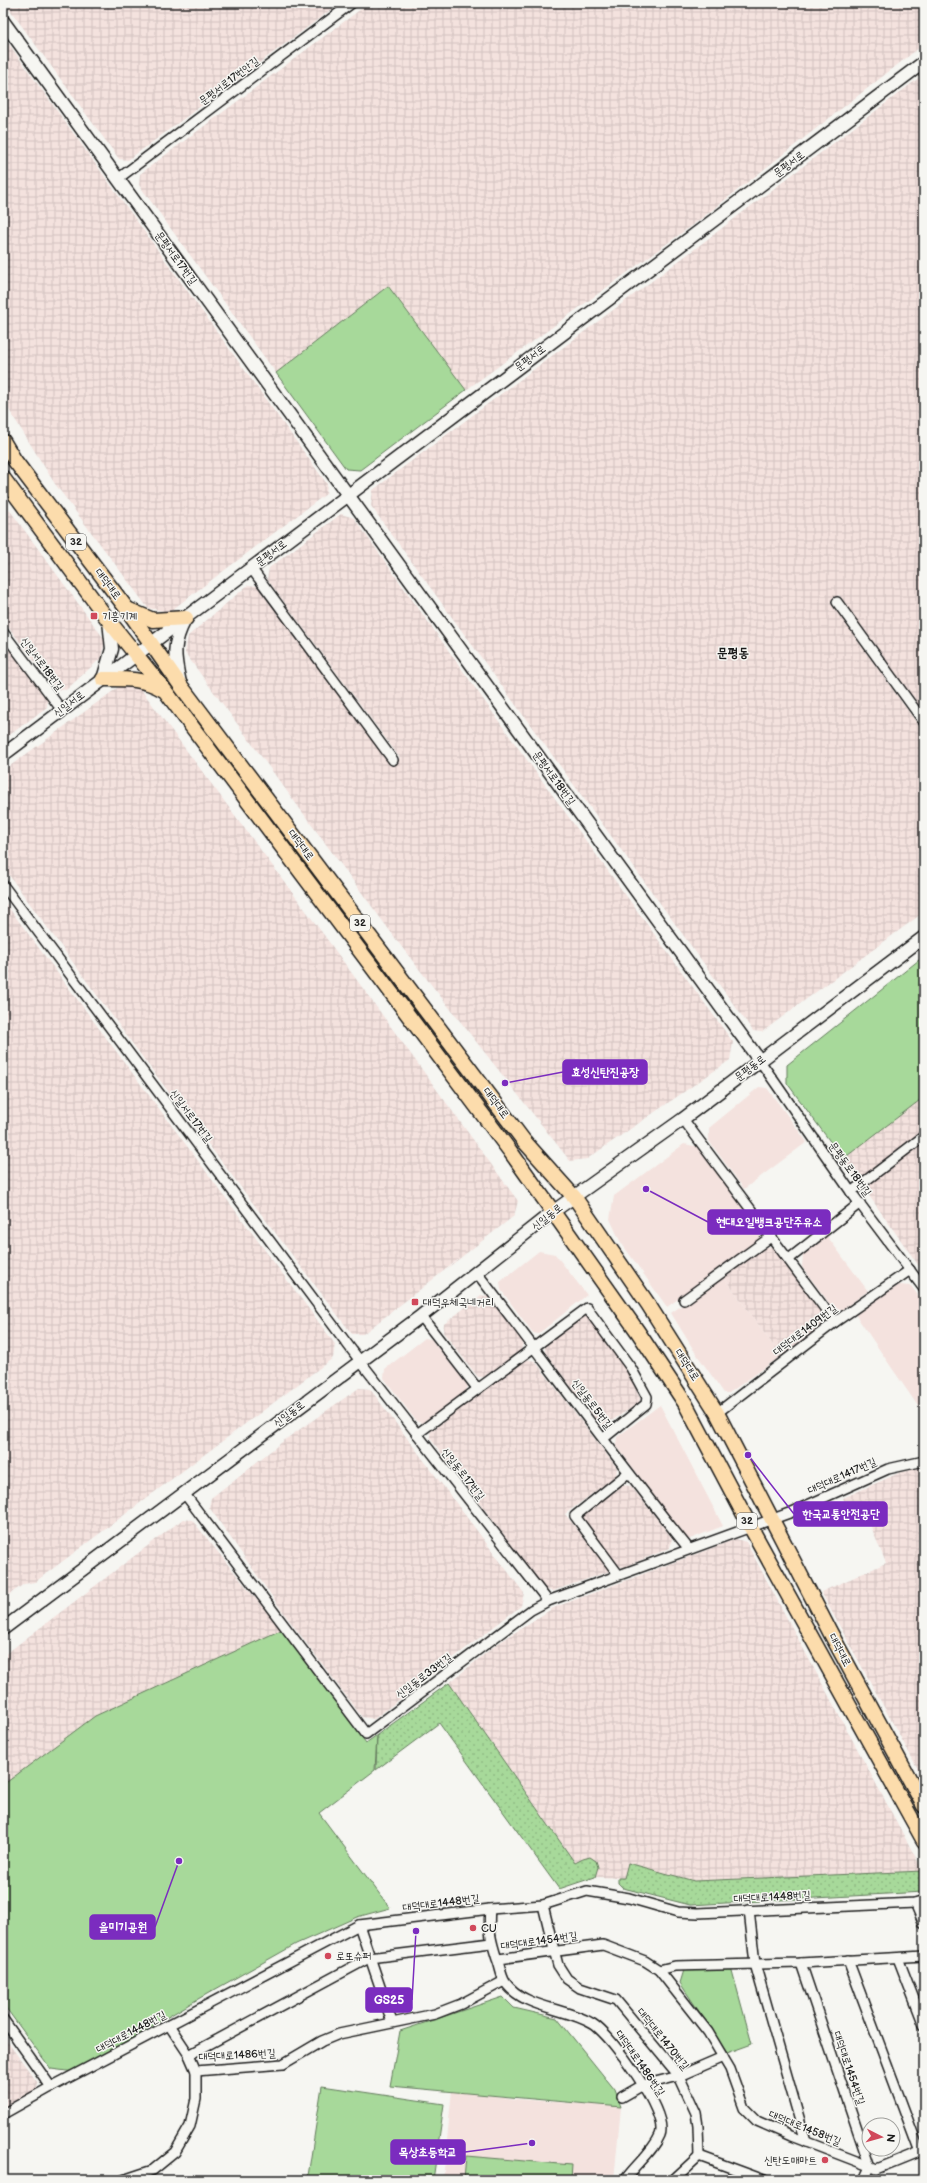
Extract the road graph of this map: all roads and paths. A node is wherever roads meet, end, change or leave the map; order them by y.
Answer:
1 (352, 3) edge
2 (3, 21) edge
3 (924, 62) edge
4 (119, 178) junction
5 (3, 441) edge
6 (3, 478) edge
7 (348, 496) junction
8 (251, 568) junction
9 (837, 602) dead end
10 (127, 609) junction
11 (186, 618) junction
12 (110, 621) junction
13 (3, 632) edge
14 (150, 643) junction
15 (135, 654) junction
16 (103, 679) junction
17 (181, 686) junction
18 (166, 692) junction
19 (62, 709) junction
20 (924, 722) edge
21 (3, 754) edge
22 (393, 760) dead end
23 (3, 885) edge
24 (924, 937) edge
25 (760, 1061) junction
26 (683, 1119) junction
27 (924, 1136) edge
28 (851, 1192) junction
29 (575, 1198) junction
30 (860, 1203) junction
31 (554, 1211) junction
32 (772, 1236) junction
33 (789, 1259) junction
34 (910, 1270) junction
35 (477, 1274) junction
36 (924, 1288) edge
37 (684, 1300) dead end
38 (421, 1316) junction
39 (835, 1322) junction
40 (534, 1347) junction
41 (360, 1361) junction
42 (477, 1388) junction
43 (717, 1413) junction
44 (417, 1434) junction
45 (604, 1438) junction
46 (924, 1461) edge
47 (628, 1474) junction
48 (184, 1493) junction
49 (772, 1518) junction
50 (750, 1526) junction
51 (689, 1549) junction
52 (618, 1574) junction
53 (548, 1601) junction
54 (3, 1629) edge
55 (924, 1806) edge
56 (924, 1841) edge
57 (924, 1900) edge
58 (915, 1903) junction
59 (543, 1905) junction
60 (490, 1909) junction
61 (749, 1910) junction
62 (924, 1924) edge
63 (359, 1925) junction
64 (491, 1943) junction
65 (554, 1950) junction
66 (924, 1956) edge
67 (369, 1958) junction
68 (898, 1958) junction
69 (498, 1959) junction
70 (848, 1960) junction
71 (801, 1963) junction
72 (755, 1964) junction
73 (659, 1970) junction
74 (504, 1981) junction
75 (3, 2019) edge
76 (392, 2022) junction
77 (169, 2025) junction
78 (924, 2025) edge
79 (189, 2055) junction
80 (723, 2057) junction
81 (196, 2072) junction
82 (679, 2076) junction
83 (643, 2085) junction
84 (51, 2087) junction
85 (622, 2097) dead end
86 (3, 2114) edge
87 (806, 2142) junction
88 (922, 2151) edge
89 (699, 2156) junction
90 (870, 2168) junction
91 (125, 2180) edge
92 (624, 2180) edge
93 (673, 2180) edge
94 (764, 2180) edge
95 (864, 2180) edge

1 - 4 street, 문평서로17번안길
2 - 4 main road, 문평서로17번길
3 - 7 main road, 문평서로
4 - 7 main road, 문평서로17번길
5 - 10 main road, 대덕대로 / 32
6 - 12 main road, 대덕대로 / 32
7 - 8 main road, 문평서로
7 - 25 main road, 문평서로18번길
8 - 11 main road, 문평서로
8 - 22 street
9 - 20 street
10 - 11 main road
10 - 14 main road, 대덕대로 / 32
11 - 14 main road, 문평서로
11 - 17 main road
12 - 15 main road, 대덕대로 / 32
12 - 16 main road
13 - 19 street, 신일서로18번길
14 - 15 main road, 문평서로
14 - 17 main road, 대덕대로 / 32
15 - 16 main road, 신일서로
15 - 18 main road, 대덕대로 / 32
16 - 18 main road
16 - 19 main road, 신일서로
17 - 29 main road, 대덕대로 / 32
18 - 31 main road, 대덕대로 / 32
19 - 21 main road, 신일서로
23 - 41 street, 신일서로17번길
24 - 25 main road, 문평동로
25 - 26 main road, 문평동로
25 - 28 street, 문평동로18번길
26 - 29 main road, 문평동로
26 - 32 street
27 - 28 street
28 - 30 street, 문평동로18번길
29 - 31 main road, 신일동로
29 - 43 main road, 대덕대로 / 32
30 - 33 street
30 - 34 street, 문평동로18번길
31 - 35 main road, 신일동로
31 - 50 main road, 대덕대로 / 32
32 - 33 street
32 - 37 street
33 - 39 street
34 - 36 street, 문평동로18번길
34 - 39 street, 대덕대로1409번길
35 - 38 main road, 신일동로
35 - 40 street, 신일동로5번길
38 - 41 main road, 신일동로
38 - 42 street
39 - 43 street, 대덕대로1409번길
40 - 42 street
40 - 45 street, 신일동로5번길
40 - 45 street
41 - 44 street, 신일동로17번길
41 - 48 main road, 신일동로
42 - 44 street
43 - 49 main road, 대덕대로 / 32
44 - 53 street, 신일동로17번길
45 - 47 street, 신일동로5번길
46 - 49 street, 대덕대로1417번길
47 - 51 street, 신일동로5번길
47 - 52 street
48 - 53 street, 신일동로33번길
48 - 54 main road, 신일동로
49 - 50 street, 신일동로33번길
49 - 55 main road, 대덕대로 / 32
50 - 51 street, 신일동로33번길
50 - 56 main road, 대덕대로 / 32
51 - 52 street, 신일동로33번길
52 - 53 street, 신일동로33번길
57 - 58 street, 대덕대로1448번길
58 - 61 street, 대덕대로1448번길
58 - 62 street
59 - 60 street, 대덕대로1448번길
59 - 61 street, 대덕대로1448번길
59 - 65 street, 대덕대로1470번길
60 - 63 street, 대덕대로1448번길
60 - 64 street
61 - 72 street
63 - 67 street
63 - 77 street, 대덕대로1448번길
64 - 67 street, 대덕대로1454번길
64 - 69 street, 대덕대로1454번길
65 - 69 street, 대덕대로1454번길
65 - 73 street, 대덕대로1454번길
65 - 82 street, 대덕대로1470번길
66 - 68 street
67 - 76 street
67 - 79 street, 대덕대로1454번길
68 - 70 street
68 - 78 street
69 - 74 street
70 - 71 street
70 - 88 street
71 - 72 street
71 - 90 street, 대덕대로1454번길
72 - 73 street
72 - 87 street
73 - 80 street, 대덕대로1458번길
74 - 76 street, 대덕대로1486번길
74 - 83 street, 대덕대로1486번길
75 - 84 street
76 - 81 street, 대덕대로1486번길
77 - 79 street, 대덕대로1486번길
77 - 84 street, 대덕대로1448번길
79 - 81 street, 대덕대로1486번길
80 - 82 street
80 - 87 street, 대덕대로1458번길
81 - 91 street
82 - 83 street
82 - 89 street, 대덕대로1470번길
83 - 85 street
83 - 92 street, 대덕대로1486번길
84 - 86 street, 대덕대로1448번길
87 - 90 street, 대덕대로1458번길
88 - 90 street
89 - 93 street
89 - 94 street
90 - 95 street

